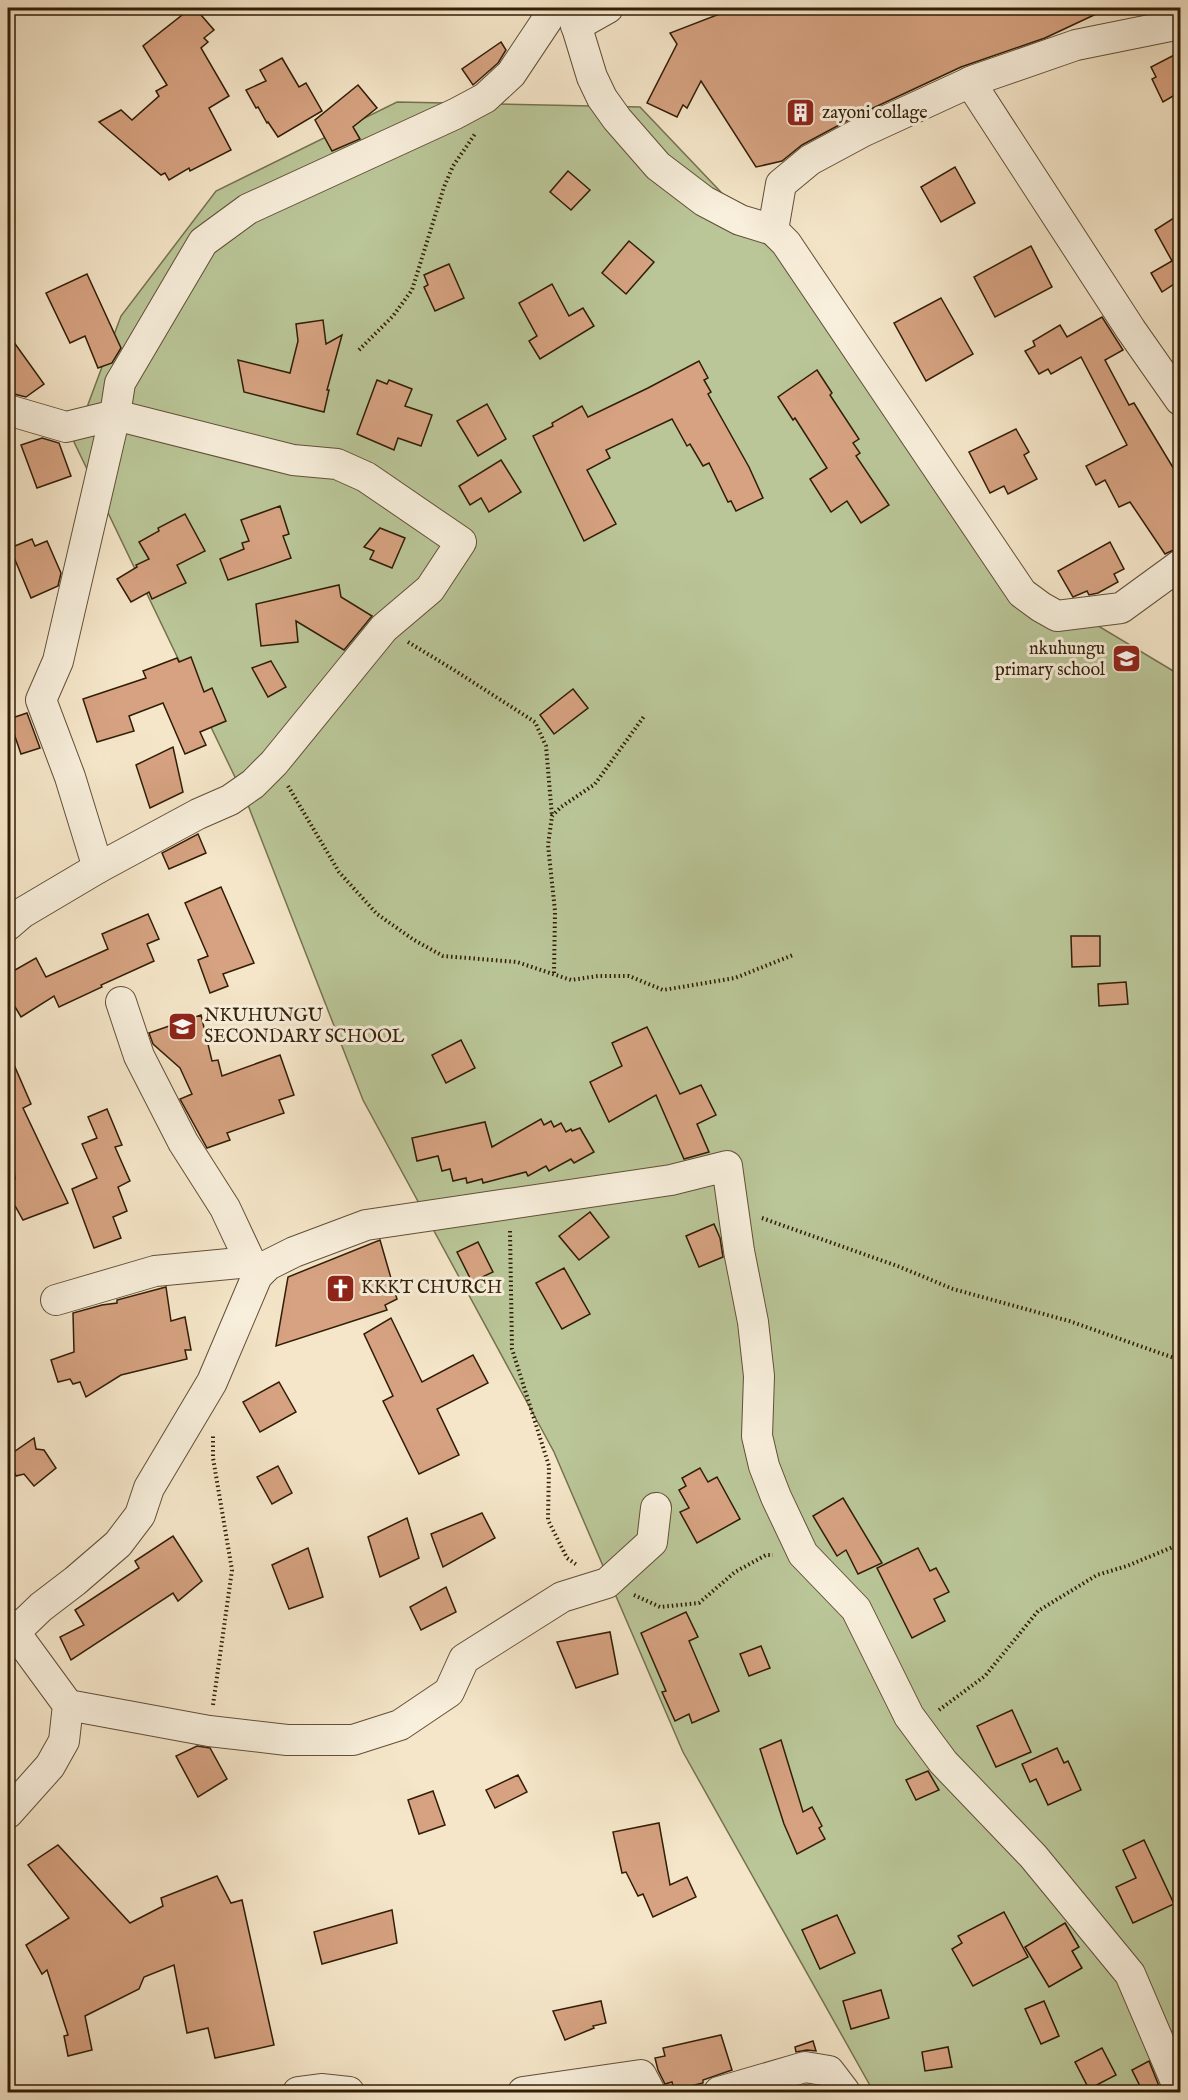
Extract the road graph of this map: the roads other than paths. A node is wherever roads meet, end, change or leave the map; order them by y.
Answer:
1 (608, 8) edge
2 (567, 14) edge
3 (1180, 26) edge
4 (970, 82) junction
5 (773, 230) junction
6 (1180, 400) edge
7 (8, 410) edge
8 (115, 415) junction
9 (1180, 565) edge
10 (98, 868) junction
11 (8, 925) edge
12 (121, 1002) dead end
13 (253, 1269) junction
14 (56, 1300) dead end
15 (656, 1508) dead end
16 (11, 1628) edge
17 (68, 1705) junction
18 (8, 1813) edge
19 (1180, 2091) edge
20 (298, 2092) edge
21 (349, 2092) edge
22 (523, 2092) edge
23 (651, 2092) edge
24 (719, 2092) edge
25 (845, 2092) edge

1 - 2 street
2 - 5 street
2 - 8 street
3 - 4 street
4 - 5 street
4 - 6 street
5 - 9 street
7 - 8 street
8 - 10 street
8 - 10 street
10 - 11 street
12 - 13 street
13 - 14 street
13 - 16 street
13 - 19 street
15 - 17 street
16 - 17 street
17 - 18 street
20 - 21 street
22 - 23 street
24 - 25 street

